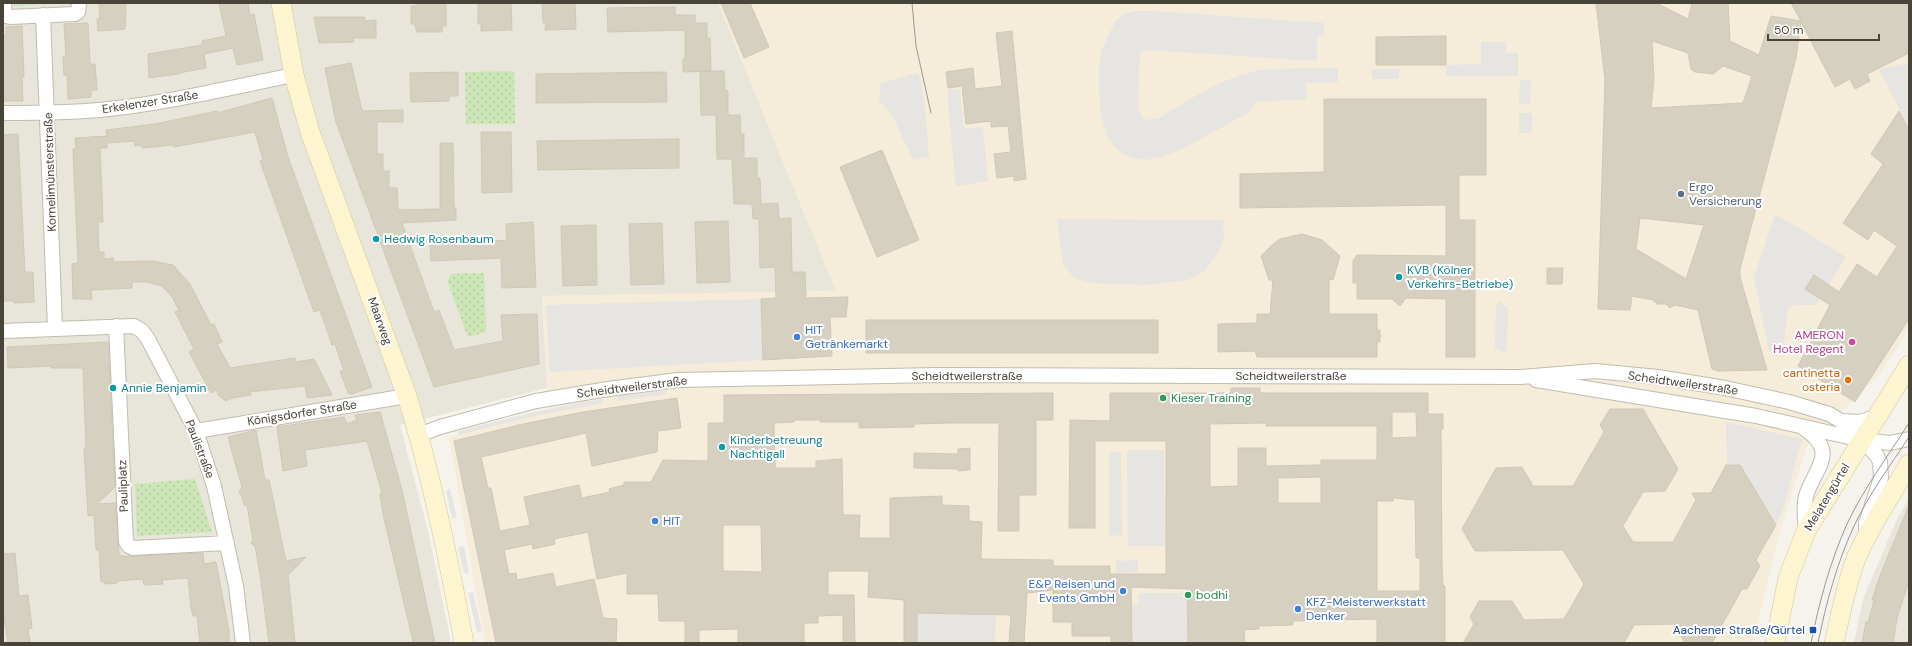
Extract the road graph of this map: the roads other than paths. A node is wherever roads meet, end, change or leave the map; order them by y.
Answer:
1 (4, 3) edge
2 (79, 3) edge
3 (281, 3) edge
4 (43, 15) junction
5 (294, 75) junction
6 (3, 113) edge
7 (48, 113) junction
8 (116, 326) junction
9 (55, 328) junction
10 (3, 331) edge
11 (1909, 365) edge
12 (1522, 377) junction
13 (408, 396) junction
14 (1878, 416) junction
15 (1841, 420) junction
16 (1803, 428) junction
17 (196, 431) junction
18 (419, 434) junction
19 (1909, 439) edge
20 (1862, 440) junction
21 (1909, 464) edge
22 (1806, 531) junction
23 (1866, 537) junction
24 (227, 543) junction
25 (243, 643) edge
26 (464, 643) edge
27 (1775, 643) edge
28 (1834, 643) edge

1 - 4 street
2 - 4 street
3 - 5 main road, Maarweg
4 - 7 street, Kornelimünsterstraße
5 - 7 street, Erkelenzer Straße
5 - 13 main road, Maarweg
6 - 7 street, Erkelenzer Straße
7 - 9 street, Kornelimünsterstraße
8 - 9 street, Paulistraße
8 - 17 street, Paulistraße
8 - 24 street, Pauliplatz
9 - 10 street, Paulistraße
11 - 14 main road, Melatengürtel
12 - 15 street, Scheidtweilerstraße
12 - 16 street, Scheidtweilerstraße
12 - 18 street, Scheidtweilerstraße
13 - 17 street, Königsdorfer Straße
13 - 18 main road, Maarweg
14 - 15 street, Scheidtweilerstraße
14 - 20 main road, Melatengürtel
15 - 20 street, Scheidtweilerstraße
16 - 20 street, Scheidtweilerstraße
16 - 22 street, Scheidtweilerstraße
17 - 24 street, Paulistraße
18 - 26 main road, Maarweg
19 - 20 street, Scheidtweilerstraße
20 - 22 main road, Melatengürtel
20 - 23 street, Scheidtweilerstraße
21 - 23 main road
22 - 27 main road, Melatengürtel
23 - 28 main road
24 - 25 street, Paulistraße

